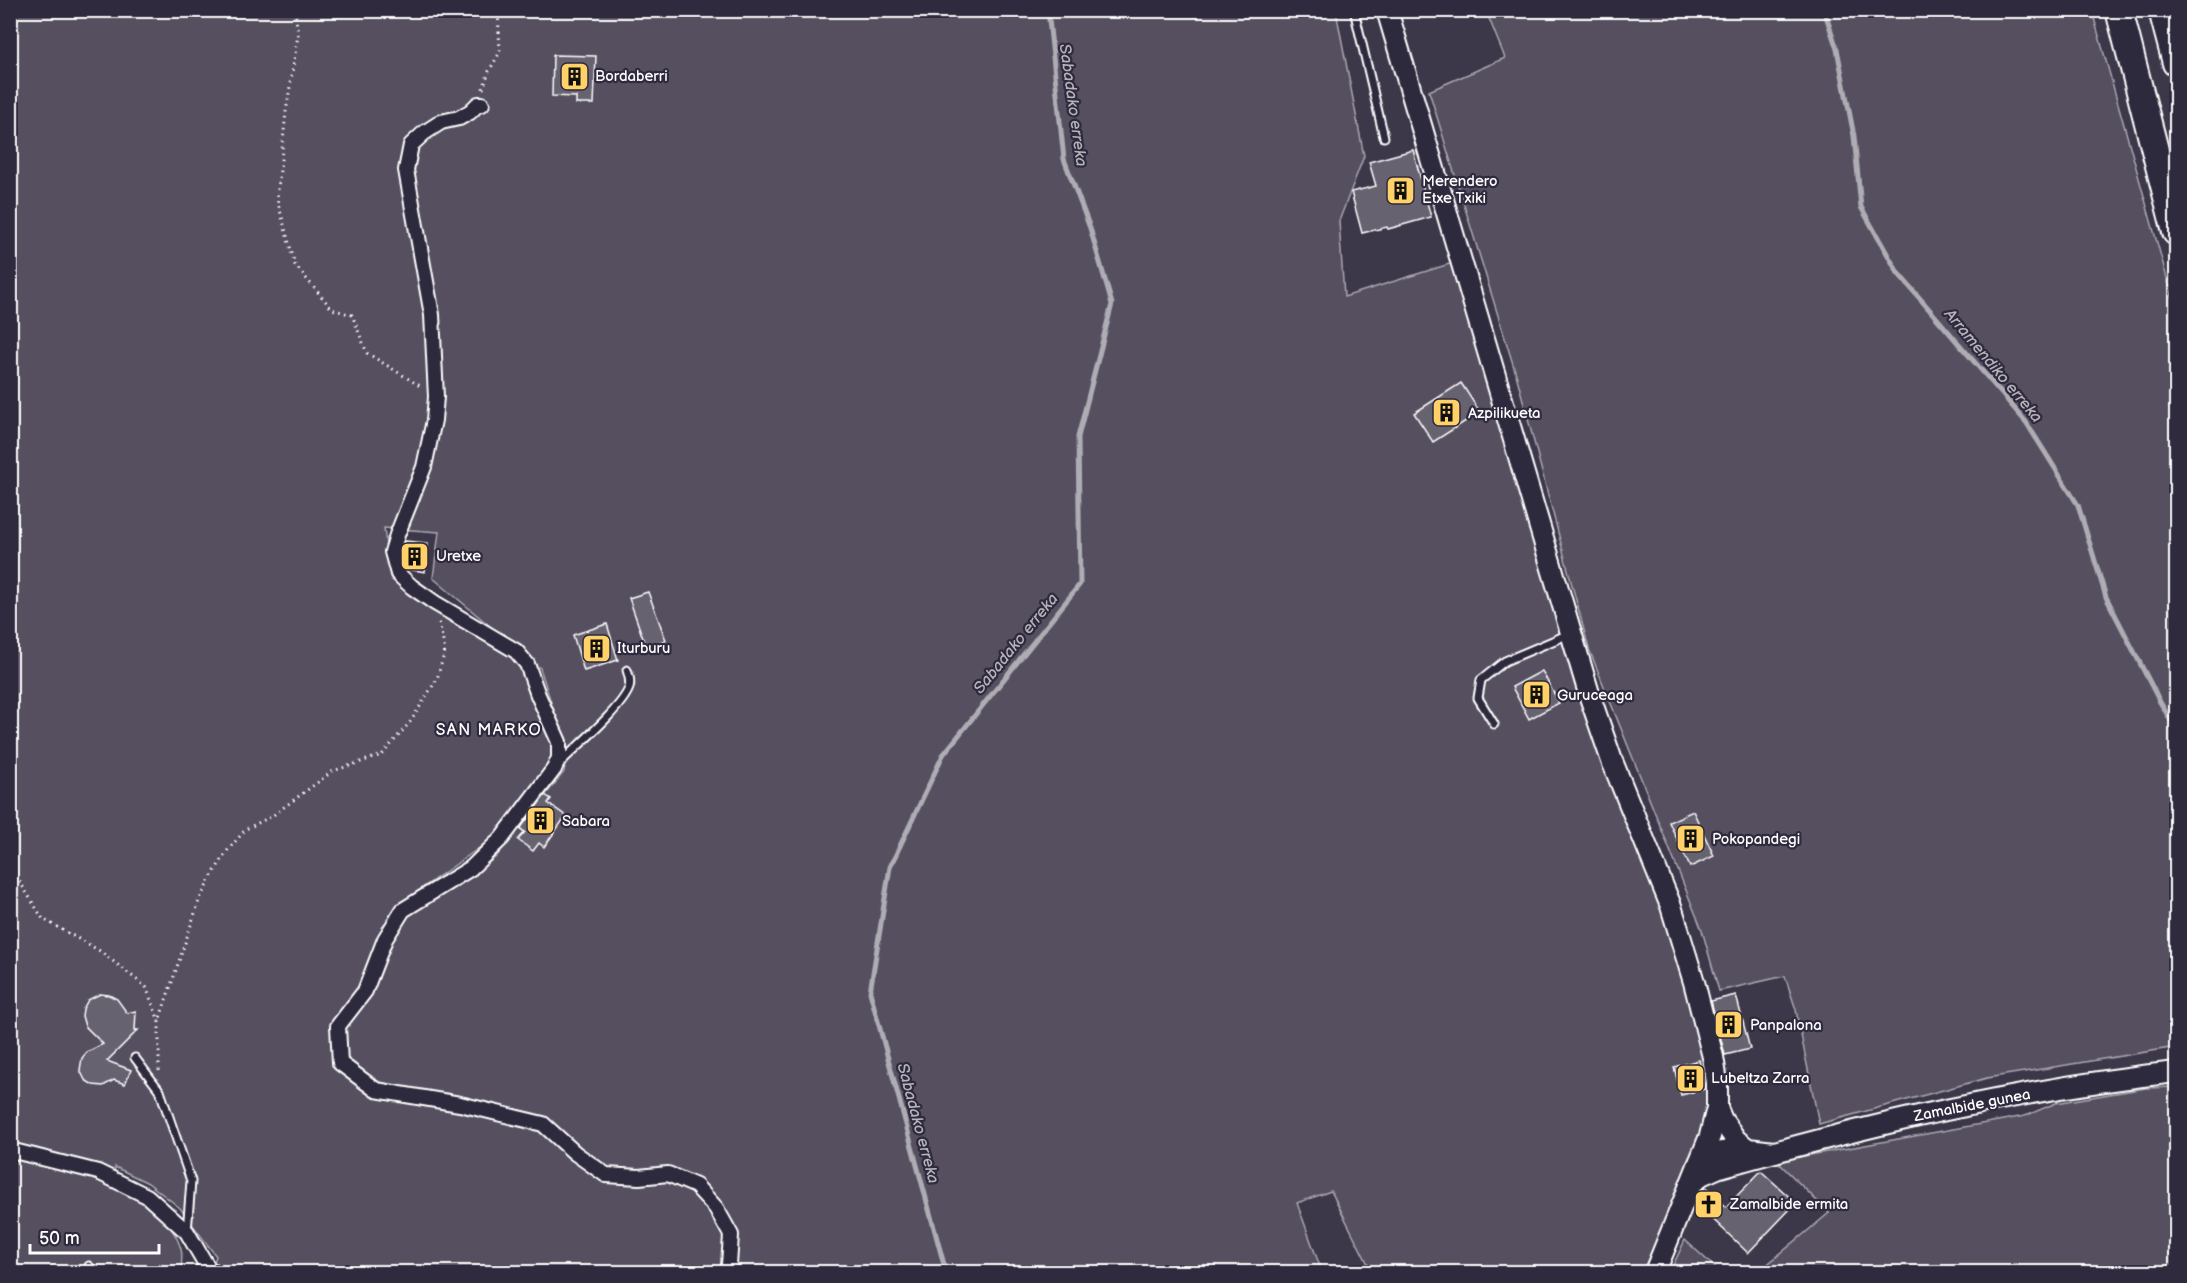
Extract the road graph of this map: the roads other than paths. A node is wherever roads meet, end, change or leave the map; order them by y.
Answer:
1 (1354, 10) edge
2 (1388, 10) edge
3 (2119, 10) edge
4 (2162, 10) edge
5 (2176, 63) edge
6 (480, 104) road end
7 (1384, 137) dead end
8 (2176, 232) edge
9 (1571, 633) junction
10 (627, 670) dead end
11 (1494, 724) dead end
12 (554, 769) junction
13 (135, 1058) dead end
14 (2175, 1073) edge
15 (1717, 1108) junction
16 (1748, 1149) junction
17 (10, 1150) edge
18 (1774, 1152) junction
19 (1699, 1163) junction
20 (1690, 1185) junction
21 (187, 1232) junction
22 (210, 1271) edge
23 (727, 1272) edge
24 (1655, 1272) edge

1 - 7 lane
2 - 9 street
3 - 8 highway
4 - 5 highway
6 - 12 street
9 - 11 lane
9 - 15 street
10 - 12 lane
12 - 23 street
13 - 21 lane
14 - 18 street, Zamalbide gunea
15 - 16 street
15 - 19 street
16 - 18 street
16 - 19 street
17 - 21 street
18 - 20 street, Zamalbide gunea
19 - 20 street
20 - 24 street
21 - 22 street

